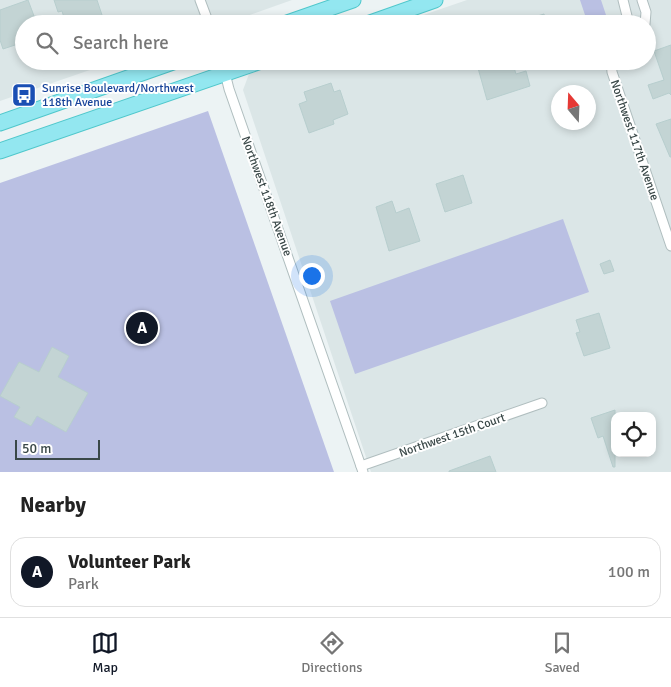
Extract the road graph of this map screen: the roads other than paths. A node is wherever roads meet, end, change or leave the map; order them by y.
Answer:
1 (200, 0) edge
2 (353, 0) edge
3 (435, 0) edge
4 (623, 0) edge
5 (642, 0) edge
6 (206, 15) edge
7 (310, 15) edge
8 (392, 15) edge
9 (627, 15) edge
10 (646, 15) edge
11 (150, 70) edge
12 (216, 70) edge
13 (225, 70) edge
14 (612, 70) edge
15 (0, 122) edge
16 (0, 151) edge
17 (671, 246) edge
18 (542, 403) dead end
19 (362, 469) edge

1 - 6 street
2 - 7 highway
3 - 8 highway
4 - 9 street
5 - 10 street
11 - 15 highway
12 - 16 highway
13 - 19 street, Northwest 118th Avenue
14 - 17 street, Northwest 117th Avenue
18 - 19 street, Northwest 15th Court

